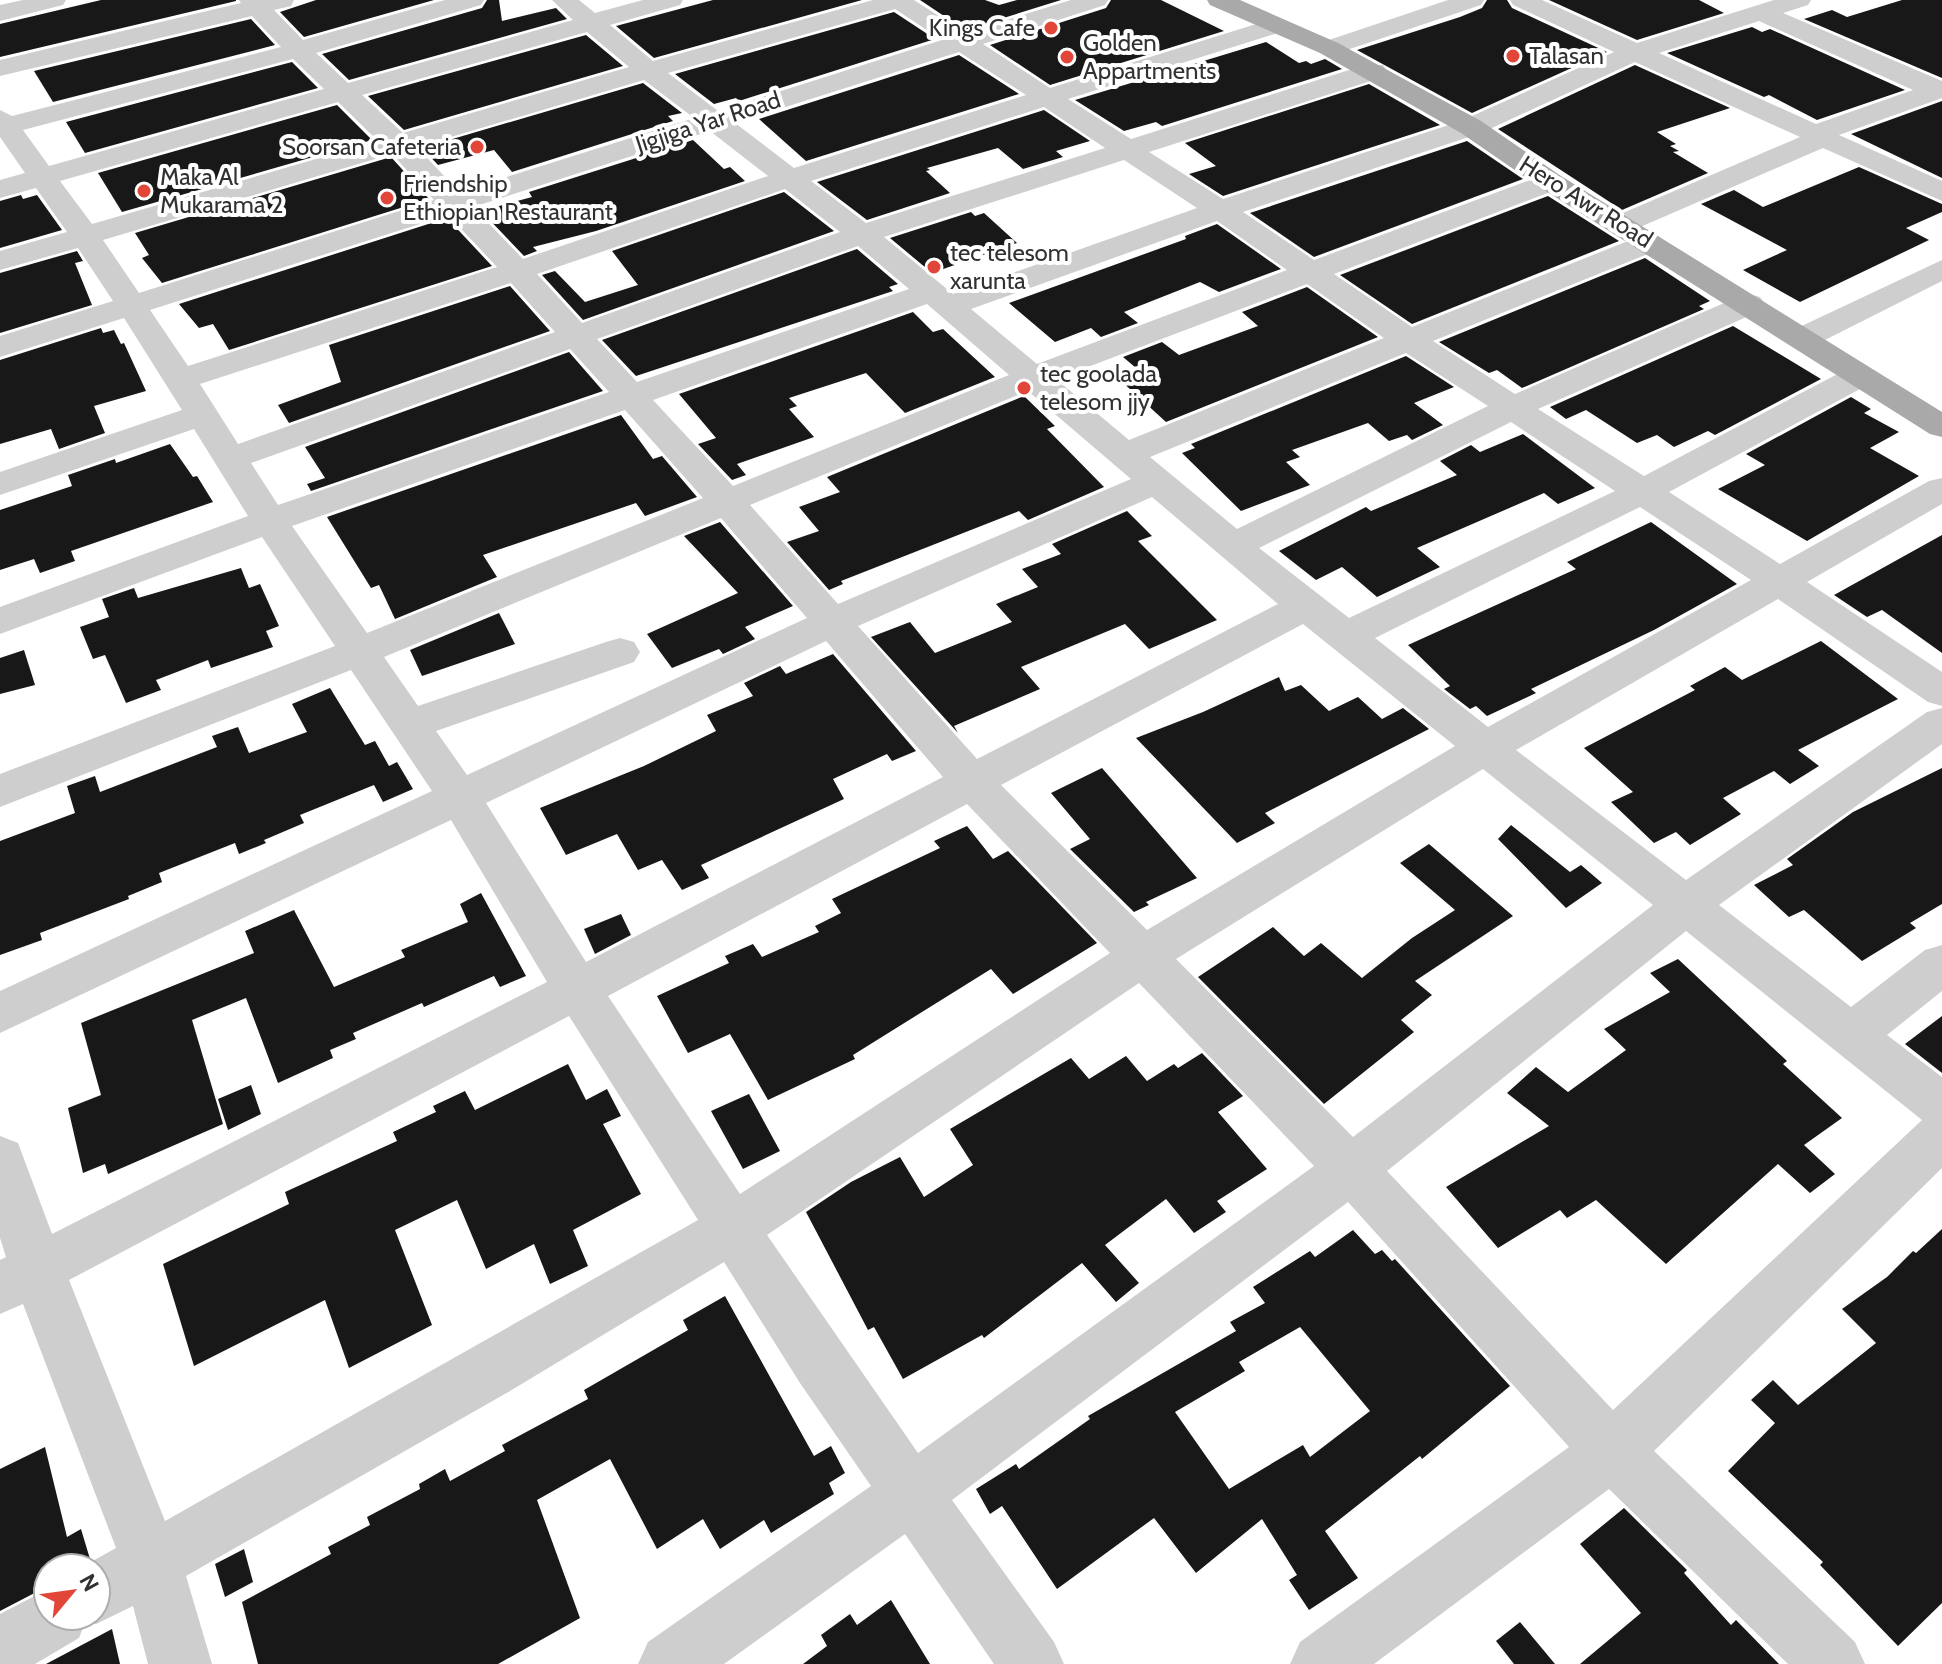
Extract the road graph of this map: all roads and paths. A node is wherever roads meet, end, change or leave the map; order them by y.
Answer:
1 (54, 0) edge
2 (472, 0) edge
3 (564, 0) edge
4 (671, 0) edge
5 (899, 0) edge
6 (1096, 0) edge
7 (1219, 0) edge
8 (1472, 0) edge
9 (1522, 0) edge
10 (1799, 0) edge
11 (265, 2) edge
12 (1762, 7) edge
13 (0, 13) edge
14 (591, 23) junction
15 (1275, 26) junction
16 (959, 41) junction
17 (1329, 48) junction
18 (298, 50) junction
19 (1635, 52) junction
20 (0, 68) edge
21 (648, 70) junction
22 (1374, 71) junction
23 (1939, 90) edge
24 (344, 92) junction
25 (1045, 97) junction
26 (714, 120) junction
27 (1471, 127) junction
28 (6, 133) edge
29 (1821, 135) junction
30 (399, 145) junction
31 (1124, 149) junction
32 (41, 177) junction
33 (790, 178) junction
34 (1551, 182) junction
35 (0, 189) edge
36 (1942, 192) edge
37 (451, 203) junction
38 (1220, 210) junction
39 (1620, 225) junction
40 (862, 234) junction
41 (86, 237) junction
42 (1649, 243) junction
43 (0, 261) edge
44 (1942, 269) edge
45 (517, 271) junction
46 (1310, 272) junction
47 (940, 299) junction
48 (1749, 304) junction
49 (129, 305) junction
50 (574, 335) junction
51 (1803, 338) junction
52 (1409, 340) junction
53 (0, 347) edge
54 (1859, 376) junction
55 (1032, 377) junction
56 (180, 379) junction
57 (631, 396) junction
58 (1513, 407) junction
59 (201, 415) junction
60 (1942, 427) edge
61 (1125, 454) junction
62 (232, 458) junction
63 (1158, 481) junction
64 (0, 484) edge
65 (1942, 489) edge
66 (1642, 492) junction
67 (729, 504) junction
68 (270, 521) junction
69 (1234, 545) junction
70 (1778, 580) junction
71 (1305, 606) junction
72 (0, 621) edge
73 (832, 622) junction
74 (1346, 636) junction
75 (361, 651) junction
76 (620, 652) dead end
77 (1942, 692) edge
78 (1942, 723) edge
79 (410, 724) junction
80 (1485, 748) junction
81 (970, 780) junction
82 (0, 791) edge
83 (460, 798) junction
84 (1687, 904) junction
85 (1143, 956) junction
86 (1942, 964) edge
87 (577, 989) junction
88 (0, 1013) edge
89 (1851, 1035) junction
90 (1942, 1106) edge
91 (1942, 1134) edge
92 (0, 1159) edge
93 (1351, 1169) junction
94 (733, 1228) junction
95 (18, 1278) edge
96 (1612, 1451) junction
97 (911, 1494) junction
98 (151, 1561) junction
99 (112, 1584) edge
100 (32, 1630) edge
101 (0, 1649) edge
102 (180, 1664) edge
103 (670, 1664) edge
104 (1032, 1664) edge
105 (1322, 1664) edge
106 (1833, 1664) edge

1 - 13 street
2 - 18 street
3 - 14 street
4 - 14 street
5 - 16 street
5 - 21 street
6 - 16 street, Jigjiga Yar Road
7 - 15 main road, Hero Awr Road
8 - 17 street
9 - 19 street
10 - 12 street
11 - 18 street
11 - 20 street
12 - 19 street
12 - 23 street
14 - 21 street
14 - 24 street
15 - 17 main road, Hero Awr Road
15 - 25 street
16 - 25 street
16 - 26 street, Jigjiga Yar Road
17 - 22 main road, Hero Awr Road
18 - 24 street
18 - 28 street
19 - 27 street
19 - 29 street
21 - 26 street
21 - 30 street
22 - 27 main road, Hero Awr Road
22 - 31 street
23 - 29 street
24 - 30 street
24 - 32 street
25 - 31 street
25 - 33 street
26 - 33 street
26 - 37 street, Jigjiga Yar Road
27 - 34 main road, Hero Awr Road
27 - 38 street
28 - 32 street
29 - 36 street
29 - 39 street
30 - 37 street
30 - 41 street
31 - 38 street
31 - 40 street
32 - 35 street
32 - 41 street
33 - 40 street
33 - 45 street
34 - 39 main road, Hero Awr Road
34 - 46 street
37 - 45 street
37 - 49 street, Jigjiga Yar Road
38 - 46 street
38 - 47 street
39 - 42 main road, Hero Awr Road
40 - 47 street
40 - 50 street
41 - 43 street
41 - 49 street
42 - 48 main road, Hero Awr Road
42 - 52 street
44 - 51 street
45 - 50 street
45 - 56 street
46 - 52 street
46 - 55 street
47 - 55 street
47 - 57 street
48 - 51 main road, Hero Awr Road
48 - 58 street
49 - 53 street, Jigjiga Yar Road
49 - 56 street
50 - 57 street
50 - 62 street
51 - 54 main road, Hero Awr Road
52 - 58 street
52 - 61 street
54 - 60 main road, Hero Awr Road
54 - 66 street
55 - 61 street
55 - 67 street
56 - 59 street
57 - 67 street
57 - 68 street
58 - 66 street
58 - 69 street
59 - 62 street
59 - 64 street
61 - 63 street
62 - 68 street
63 - 69 street
63 - 73 street
65 - 70 street
66 - 70 street
66 - 74 street
67 - 73 street
67 - 75 street
68 - 72 street
68 - 75 street
69 - 71 street
70 - 77 street
70 - 80 street
71 - 74 street
71 - 81 street
73 - 81 street
73 - 83 street
74 - 80 street
75 - 79 street
75 - 82 street
76 - 79 street
78 - 84 street
79 - 83 street
80 - 84 street
80 - 85 street
81 - 85 street
81 - 87 street
83 - 87 street
83 - 88 street
84 - 89 street
84 - 93 street
85 - 93 street
85 - 94 street
86 - 89 street
87 - 94 street
87 - 95 street
89 - 90 street
91 - 96 street
92 - 95 street
93 - 96 street
93 - 97 street
94 - 97 street
94 - 98 street
95 - 98 street
96 - 105 street
96 - 106 street
97 - 103 street
97 - 104 street
98 - 99 street
98 - 102 street
100 - 101 street

